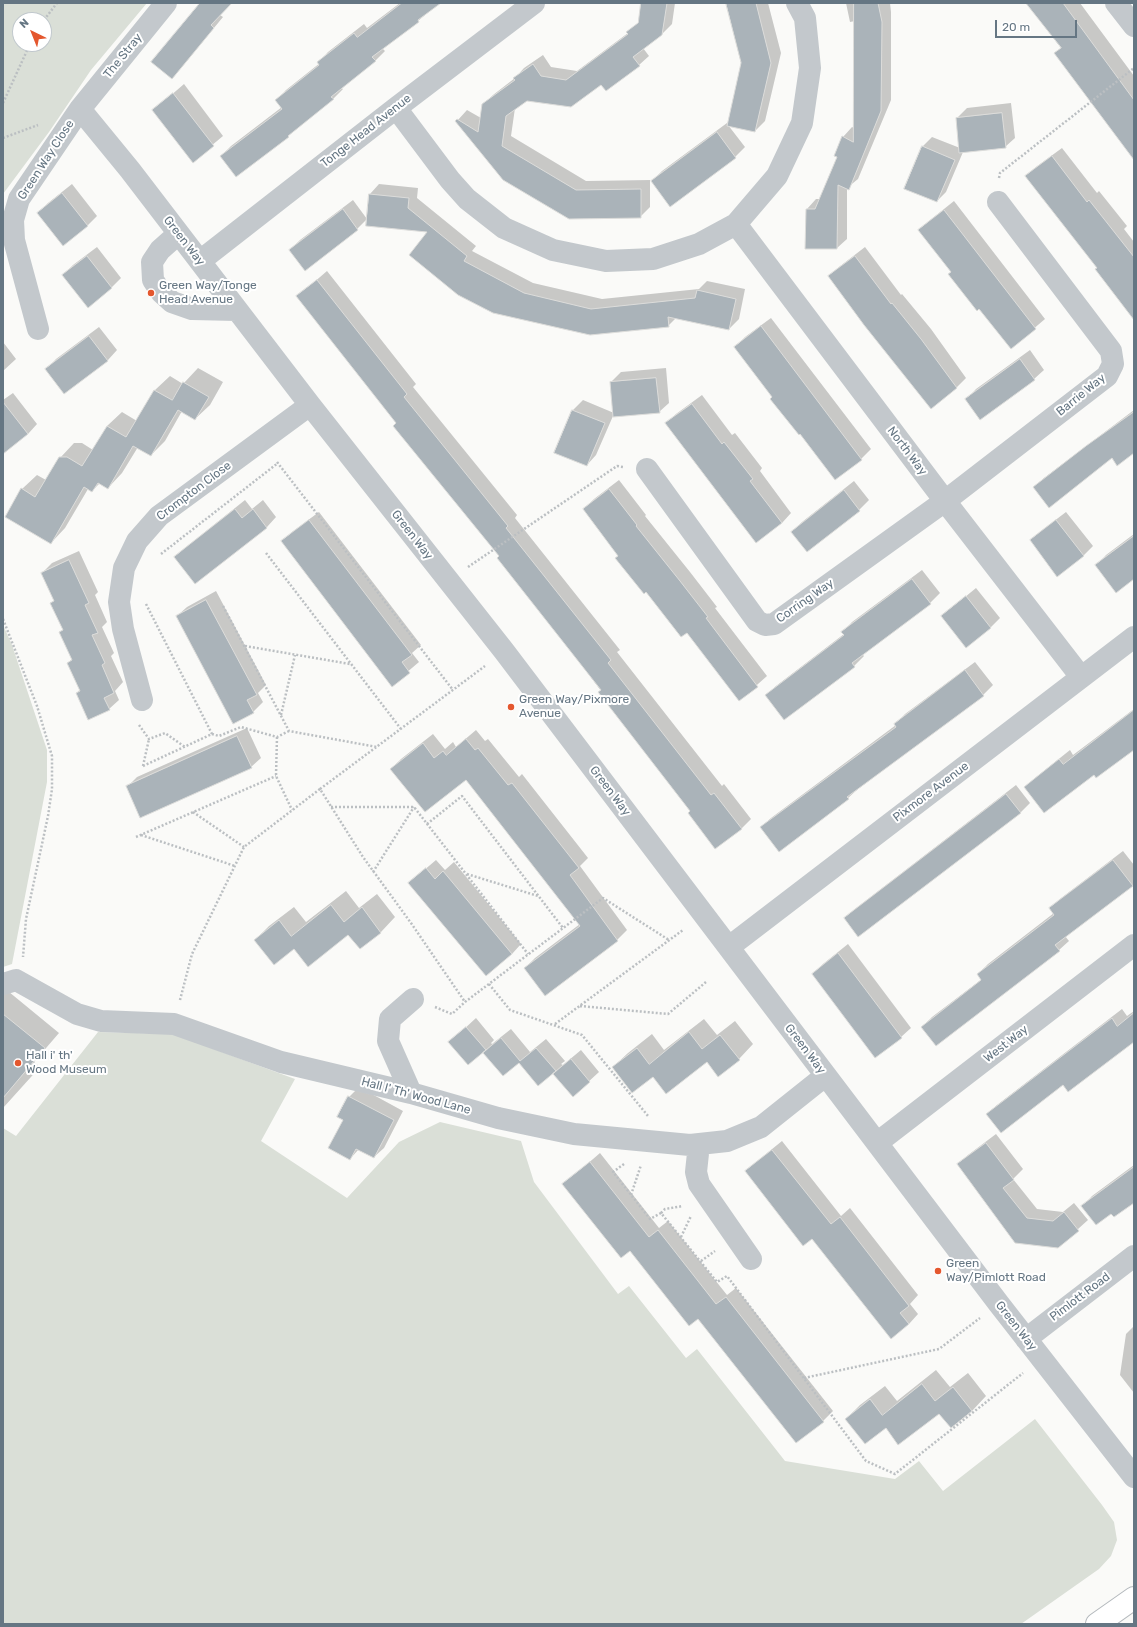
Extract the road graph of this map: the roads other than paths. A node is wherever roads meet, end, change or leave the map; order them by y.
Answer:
1 (166, 3) edge
2 (534, 3) edge
3 (797, 3) edge
4 (1116, 3) edge
5 (1134, 26) edge
6 (396, 108) junction
7 (80, 109) junction
8 (998, 202) road end
9 (736, 224) junction
10 (178, 234) junction
11 (200, 260) junction
12 (237, 310) junction
13 (38, 329) dead end
14 (310, 405) junction
15 (647, 468) road end
16 (945, 501) junction
17 (1134, 638) edge
18 (1081, 677) junction
19 (142, 700) road end
20 (1134, 945) edge
21 (729, 947) junction
22 (10, 982) edge
23 (412, 999) road end
24 (825, 1076) junction
25 (411, 1093) junction
26 (877, 1143) junction
27 (699, 1144) junction
28 (1134, 1256) edge
29 (751, 1259) dead end
30 (1026, 1339) junction
31 (1134, 1478) edge
32 (1134, 1598) edge
33 (1097, 1624) edge

1 - 7 street, The Stray
2 - 6 street, Tonge Head Avenue
3 - 9 street
4 - 5 street
6 - 9 street
6 - 11 street, Tonge Head Avenue
7 - 10 street, Green Way
7 - 13 street, Green Way Close
8 - 16 street, Barrie Way
9 - 16 street, North Way
10 - 11 street, Green Way
10 - 12 street
11 - 12 street, Green Way
12 - 14 street, Green Way
14 - 19 street, Crompton Close
14 - 21 street, Green Way
15 - 16 street, Corring Way
16 - 18 street, North Way
17 - 18 street, Pixmore Avenue
18 - 21 street, Pixmore Avenue
20 - 26 street, West Way
21 - 24 street, Green Way
22 - 25 street, Hall I' Th' Wood Lane
23 - 25 street
24 - 26 street, Green Way
24 - 27 street, Hall I' Th' Wood Lane
25 - 27 street, Hall I' Th' Wood Lane
26 - 30 street, Green Way
27 - 29 street
28 - 30 street, Pimlott Road
30 - 31 street, Green Way
32 - 33 highway

